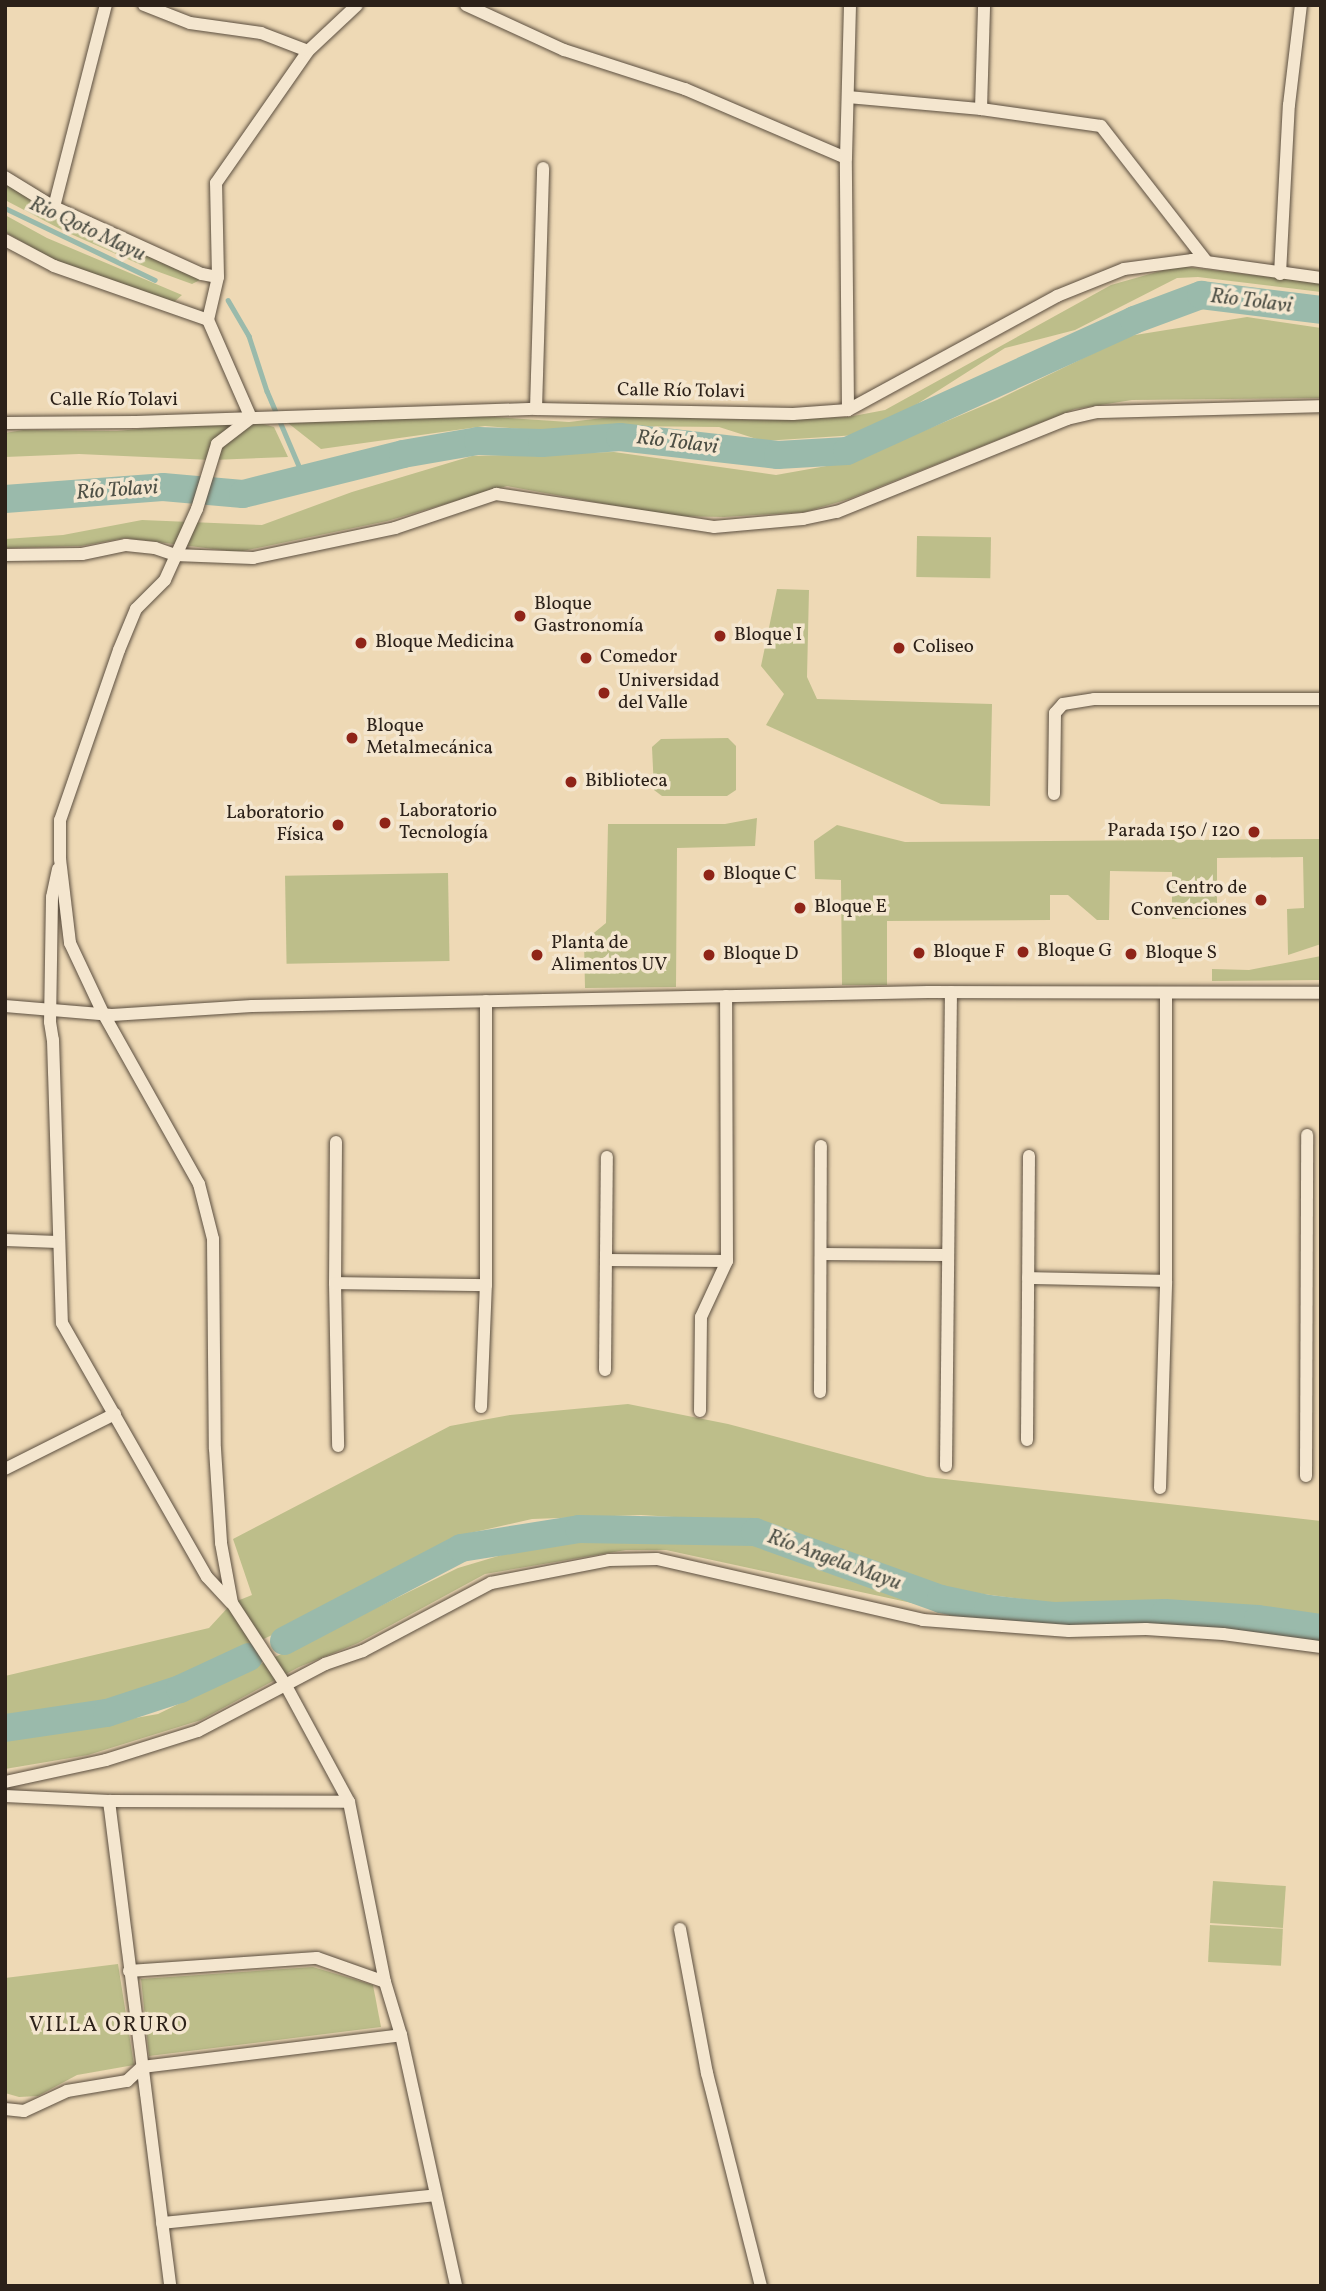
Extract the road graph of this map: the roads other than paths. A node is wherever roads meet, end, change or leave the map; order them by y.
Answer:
1 (106, 5) edge
2 (144, 5) edge
3 (357, 5) edge
4 (466, 5) edge
5 (850, 5) edge
6 (984, 5) edge
7 (1301, 5) edge
8 (308, 51) junction
9 (848, 97) junction
10 (981, 109) junction
11 (846, 158) junction
12 (543, 168) dead end
13 (5, 177) edge
14 (54, 207) junction
15 (5, 240) edge
16 (1207, 262) junction
17 (1280, 274) junction
18 (218, 277) junction
19 (1321, 278) edge
20 (208, 320) junction
21 (1321, 405) edge
22 (536, 409) junction
23 (848, 410) junction
24 (251, 418) junction
25 (5, 423) edge
26 (5, 555) edge
27 (175, 555) junction
28 (1321, 699) edge
29 (1054, 794) dead end
30 (60, 859) junction
31 (951, 992) junction
32 (1166, 993) junction
33 (1321, 993) edge
34 (726, 996) junction
35 (486, 1001) junction
36 (5, 1006) edge
37 (50, 1009) junction
38 (103, 1013) junction
39 (1307, 1135) dead end
40 (336, 1142) dead end
41 (821, 1146) dead end
42 (1029, 1156) dead end
43 (607, 1157) dead end
44 (5, 1240) edge
45 (58, 1242) junction
46 (821, 1254) junction
47 (948, 1255) junction
48 (606, 1260) junction
49 (727, 1261) junction
50 (1028, 1278) junction
51 (1166, 1281) junction
52 (335, 1283) junction
53 (486, 1285) junction
54 (1305, 1314) junction
55 (1321, 1314) edge
56 (605, 1370) dead end
57 (820, 1392) dead end
58 (481, 1407) dead end
59 (700, 1411) dead end
60 (115, 1414) junction
61 (1027, 1440) dead end
62 (338, 1446) dead end
63 (946, 1466) dead end
64 (5, 1469) edge
65 (1306, 1476) dead end
66 (1160, 1488) dead end
67 (232, 1603) junction
68 (1321, 1647) edge
69 (285, 1684) junction
70 (5, 1782) edge
71 (5, 1796) edge
72 (109, 1801) junction
73 (349, 1802) junction
74 (680, 1929) dead end
75 (129, 1971) junction
76 (386, 1982) junction
77 (401, 2035) junction
78 (142, 2067) junction
79 (5, 2109) edge
80 (436, 2194) junction
81 (162, 2223) junction
82 (170, 2286) edge
83 (456, 2286) edge
84 (761, 2286) edge

1 - 14 street
2 - 8 street
3 - 8 street
4 - 11 street
5 - 9 street
6 - 10 street
7 - 17 street
8 - 18 street
9 - 10 street
9 - 11 street
10 - 16 street
11 - 23 street
12 - 22 street
13 - 14 street
14 - 18 street
15 - 20 street
16 - 17 street, Calle Río Tolavi
16 - 23 street, Calle Río Tolavi
17 - 19 street, Calle Río Tolavi
18 - 20 street
20 - 24 street
21 - 27 street
22 - 23 street, Calle Río Tolavi
22 - 24 street, Calle Río Tolavi
24 - 25 street, Calle Río Tolavi
24 - 27 street
26 - 27 street
27 - 30 street
28 - 29 street
30 - 37 street
30 - 38 street
31 - 32 street
31 - 34 street
31 - 47 street
32 - 33 street
32 - 51 street
34 - 35 street
34 - 49 street
35 - 38 street
35 - 53 street
36 - 37 street
37 - 38 street
37 - 45 street
38 - 67 street
39 - 54 street
40 - 52 street
41 - 46 street
42 - 50 street
43 - 48 street
44 - 45 street
45 - 60 street
46 - 47 street
46 - 57 street
47 - 63 street
48 - 49 street
48 - 56 street
49 - 59 street
50 - 51 street
50 - 61 street
51 - 66 street
52 - 53 street
52 - 62 street
53 - 58 street
54 - 55 street
54 - 65 street
60 - 64 street
60 - 67 street
67 - 69 street
68 - 69 street
69 - 70 street
69 - 73 street
71 - 72 street
72 - 73 street
72 - 75 street
73 - 76 street
74 - 84 street
75 - 76 street
75 - 78 street
76 - 77 street
77 - 78 street
77 - 80 street
78 - 79 street
78 - 81 street
80 - 81 street
80 - 83 street
81 - 82 street

